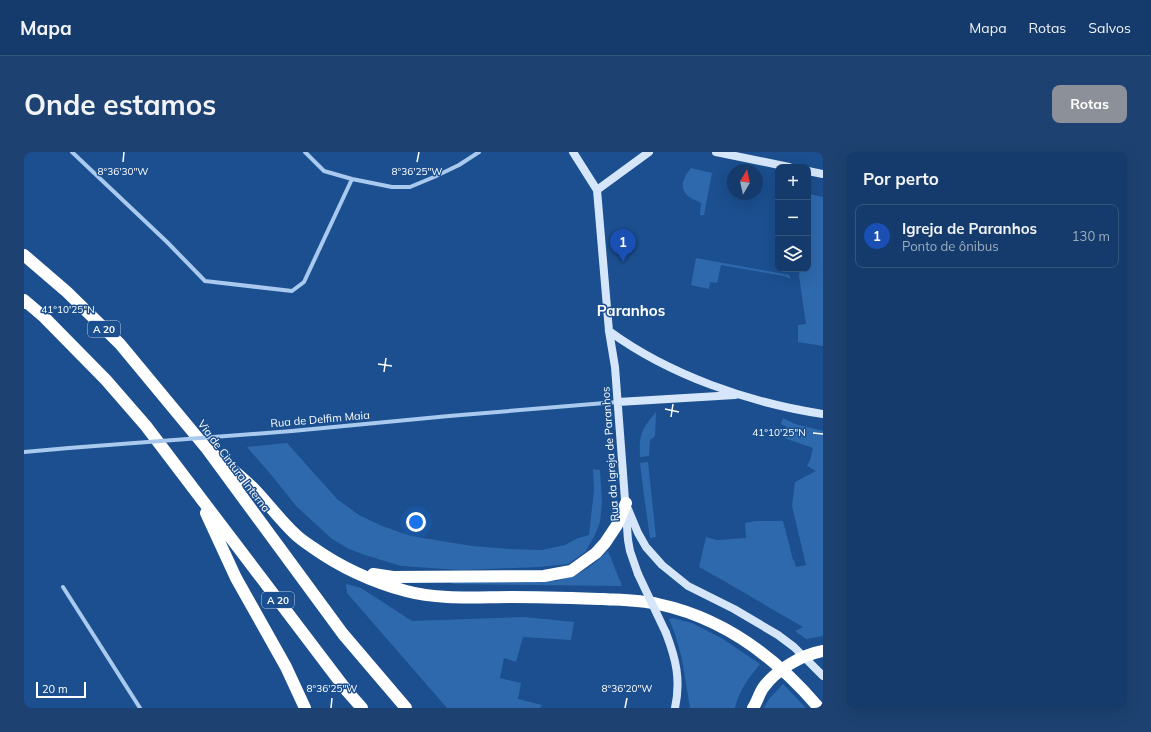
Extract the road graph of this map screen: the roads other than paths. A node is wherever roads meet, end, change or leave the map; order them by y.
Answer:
1 (72, 152) edge
2 (305, 152) edge
3 (479, 152) edge
4 (573, 152) edge
5 (649, 152) edge
6 (716, 152) edge
7 (775, 164) edge
8 (811, 172) edge
9 (823, 174) edge
10 (352, 179) junction
11 (597, 190) junction
12 (24, 255) edge
13 (24, 300) edge
14 (610, 331) junction
15 (738, 395) junction
16 (618, 402) junction
17 (823, 414) edge
18 (207, 449) junction
19 (24, 452) edge
20 (195, 490) junction
21 (626, 503) junction
22 (346, 568) junction
23 (63, 587) dead end
24 (823, 651) edge
25 (823, 676) edge
26 (677, 706) edge
27 (140, 708) edge
28 (305, 708) edge
29 (362, 708) edge
30 (406, 708) edge
31 (753, 708) edge
32 (819, 708) edge

1 - 10 street
2 - 10 street
3 - 10 street
4 - 11 main road
5 - 11 main road
6 - 7 main road
8 - 9 main road
11 - 14 main road, Rua da Igreja de Paranhos
12 - 18 highway, Via de Cintura Interna / A 20
13 - 20 highway, A 20
14 - 15 main road
14 - 16 main road, Rua da Igreja de Paranhos
15 - 16 main road
15 - 17 main road
16 - 19 street, Rua de Delfim Maia, bridge
16 - 21 main road, Rua da Igreja de Paranhos
18 - 22 highway
18 - 30 highway, Via de Cintura Interna / A 20
20 - 28 highway
20 - 29 highway, A 20
21 - 22 highway
21 - 25 main road
21 - 26 main road, Rua da Igreja de Paranhos, bridge
22 - 32 highway
23 - 27 street
24 - 31 highway, bridge

